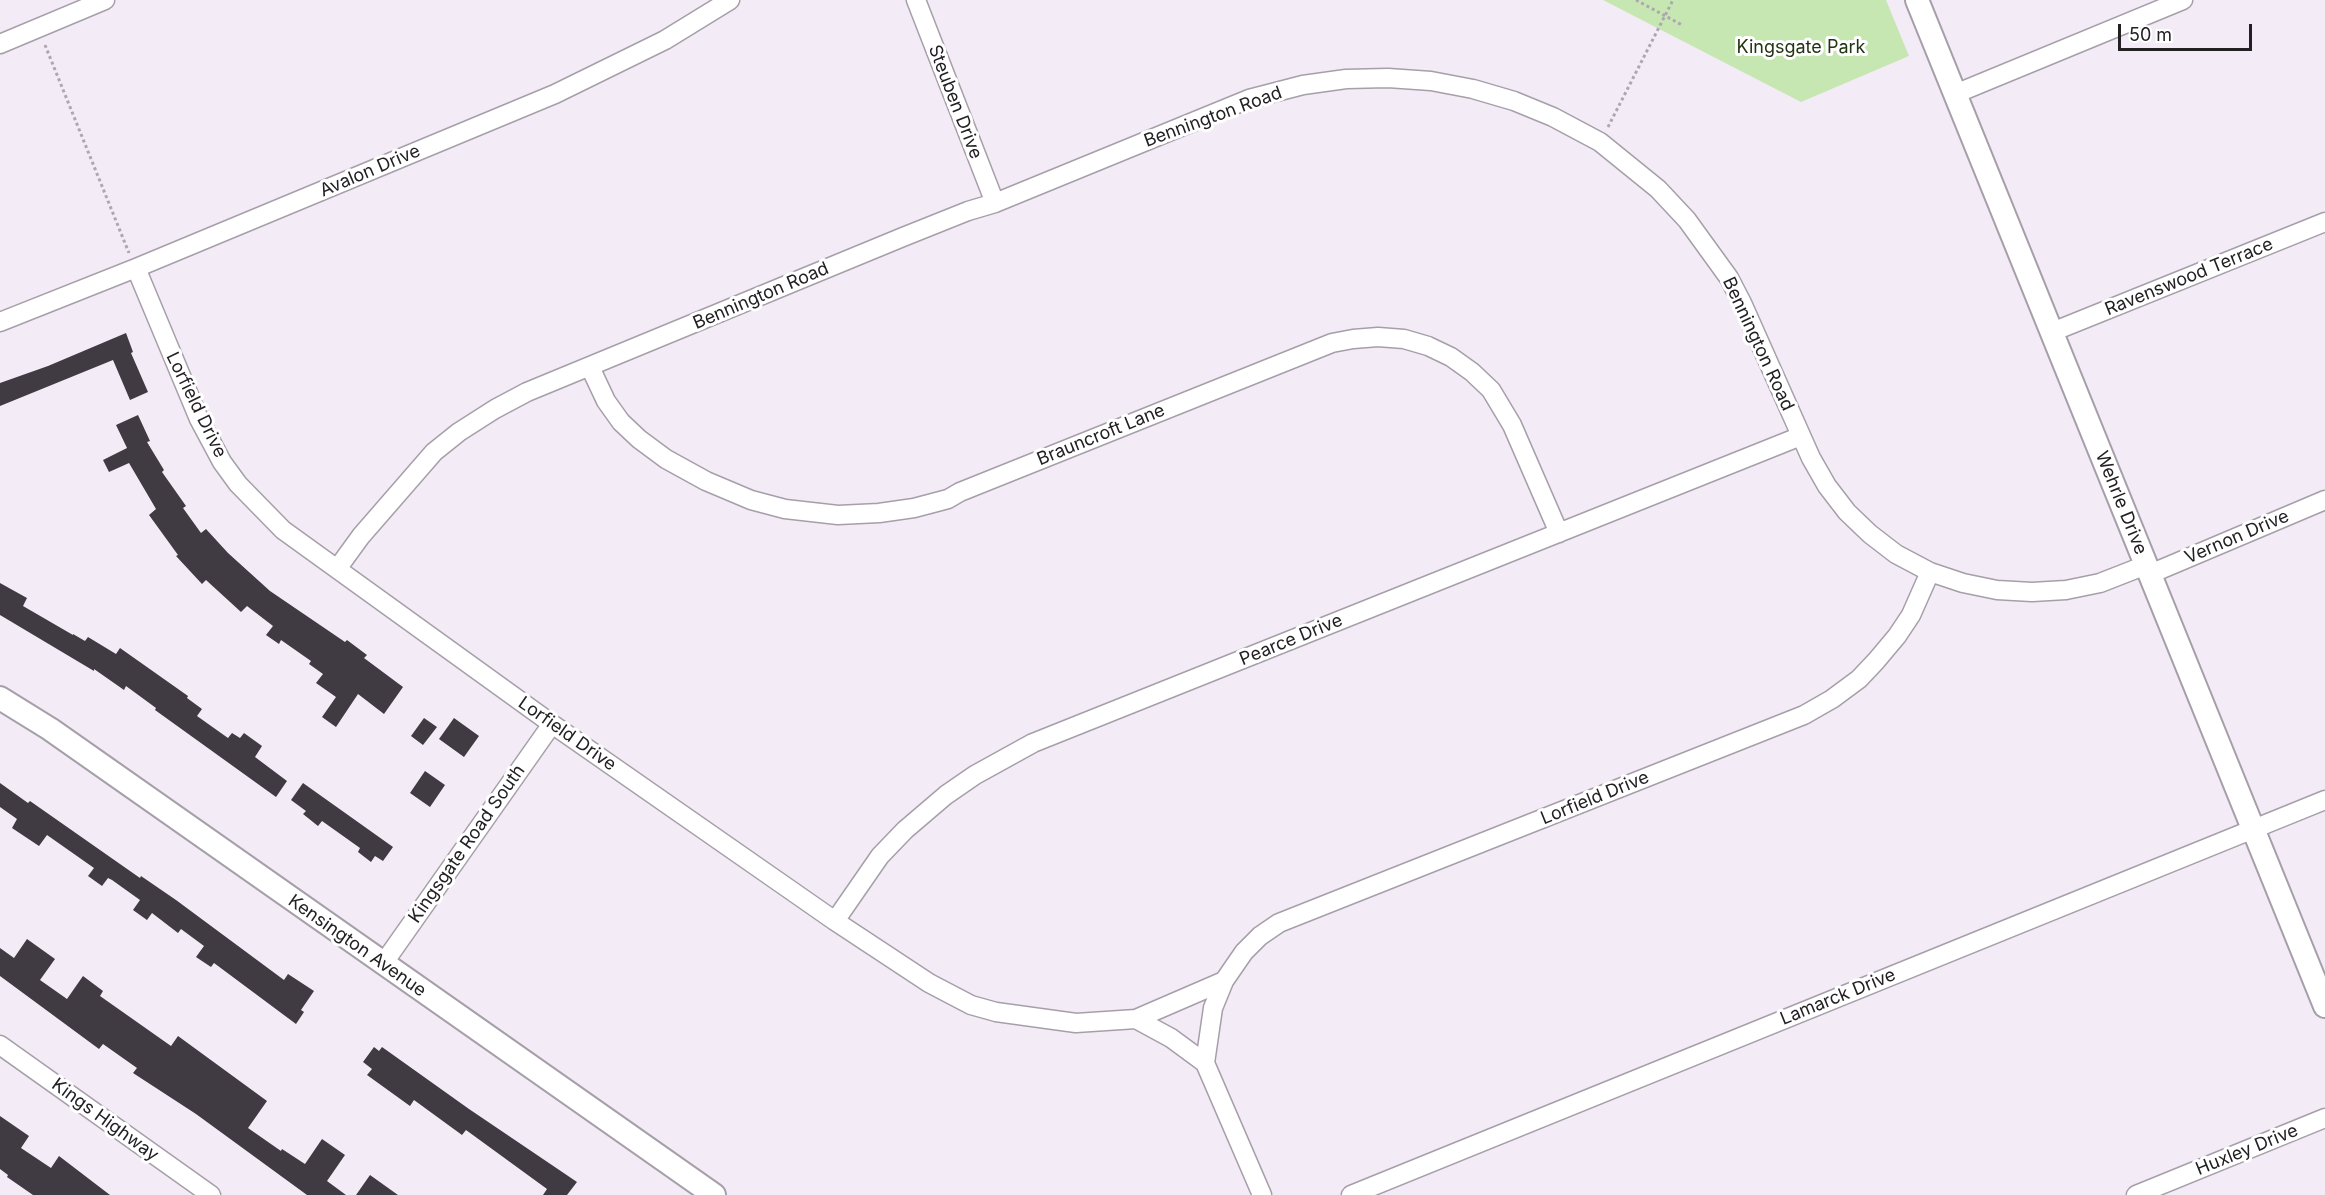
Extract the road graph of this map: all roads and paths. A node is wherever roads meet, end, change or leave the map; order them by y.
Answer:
1 (105, 0) edge
2 (730, 0) edge
3 (916, 0) edge
4 (1636, 0) edge
5 (1673, 0) edge
6 (1917, 0) edge
7 (2183, 0) edge
8 (1665, 16) junction
9 (1682, 25) dead end
10 (38, 28) junction
11 (0, 44) edge
12 (1955, 94) junction
13 (1600, 142) junction
14 (995, 203) junction
15 (2325, 222) edge
16 (136, 268) junction
17 (0, 322) edge
18 (2052, 332) junction
19 (590, 367) junction
20 (1801, 436) junction
21 (2325, 500) edge
22 (1559, 533) junction
23 (337, 569) junction
24 (2148, 569) junction
25 (1930, 572) junction
26 (0, 698) edge
27 (552, 724) junction
28 (2325, 800) edge
29 (2254, 829) junction
30 (835, 921) junction
31 (383, 964) junction
32 (1224, 981) junction
33 (2325, 1006) edge
34 (1136, 1019) junction
35 (0, 1045) edge
36 (1205, 1063) junction
37 (2325, 1118) edge
38 (211, 1195) edge
39 (714, 1195) edge
40 (1262, 1195) edge
41 (1351, 1195) edge
42 (2136, 1195) edge

1 - 10 street
2 - 16 street, Avalon Drive
3 - 14 street, Steuben Drive
4 - 8 path
5 - 8 path
6 - 12 street, Wehrle Drive
7 - 12 street
8 - 9 path
8 - 13 path
10 - 11 street
10 - 16 path
12 - 18 street, Wehrle Drive
13 - 14 street, Bennington Road
13 - 20 street, Bennington Road
14 - 19 street, Bennington Road
15 - 18 street, Ravenswood Terrace
16 - 17 street, Avalon Drive
16 - 23 street, Lorfield Drive
18 - 24 street, Wehrle Drive
19 - 22 street, Brauncroft Lane
19 - 23 street, Bennington Road
20 - 22 street, Pearce Drive
20 - 25 street, Bennington Road
21 - 24 street, Vernon Drive
22 - 30 street, Pearce Drive
23 - 27 street, Lorfield Drive
24 - 25 street, Bennington Road
24 - 29 street, Wehrle Drive
25 - 32 street, Lorfield Drive
26 - 31 street, Kensington Avenue
27 - 30 street, Lorfield Drive
27 - 31 street, Kingsgate Road South
28 - 29 street, Lamarck Drive
29 - 33 street, Wehrle Drive
29 - 41 street, Lamarck Drive
30 - 34 street, Lorfield Drive
31 - 39 street, Kensington Avenue
32 - 34 street, Lorfield Drive
32 - 36 street, Lorfield Drive
34 - 36 street
35 - 38 street, Kings Highway
36 - 40 street
37 - 42 street, Huxley Drive

